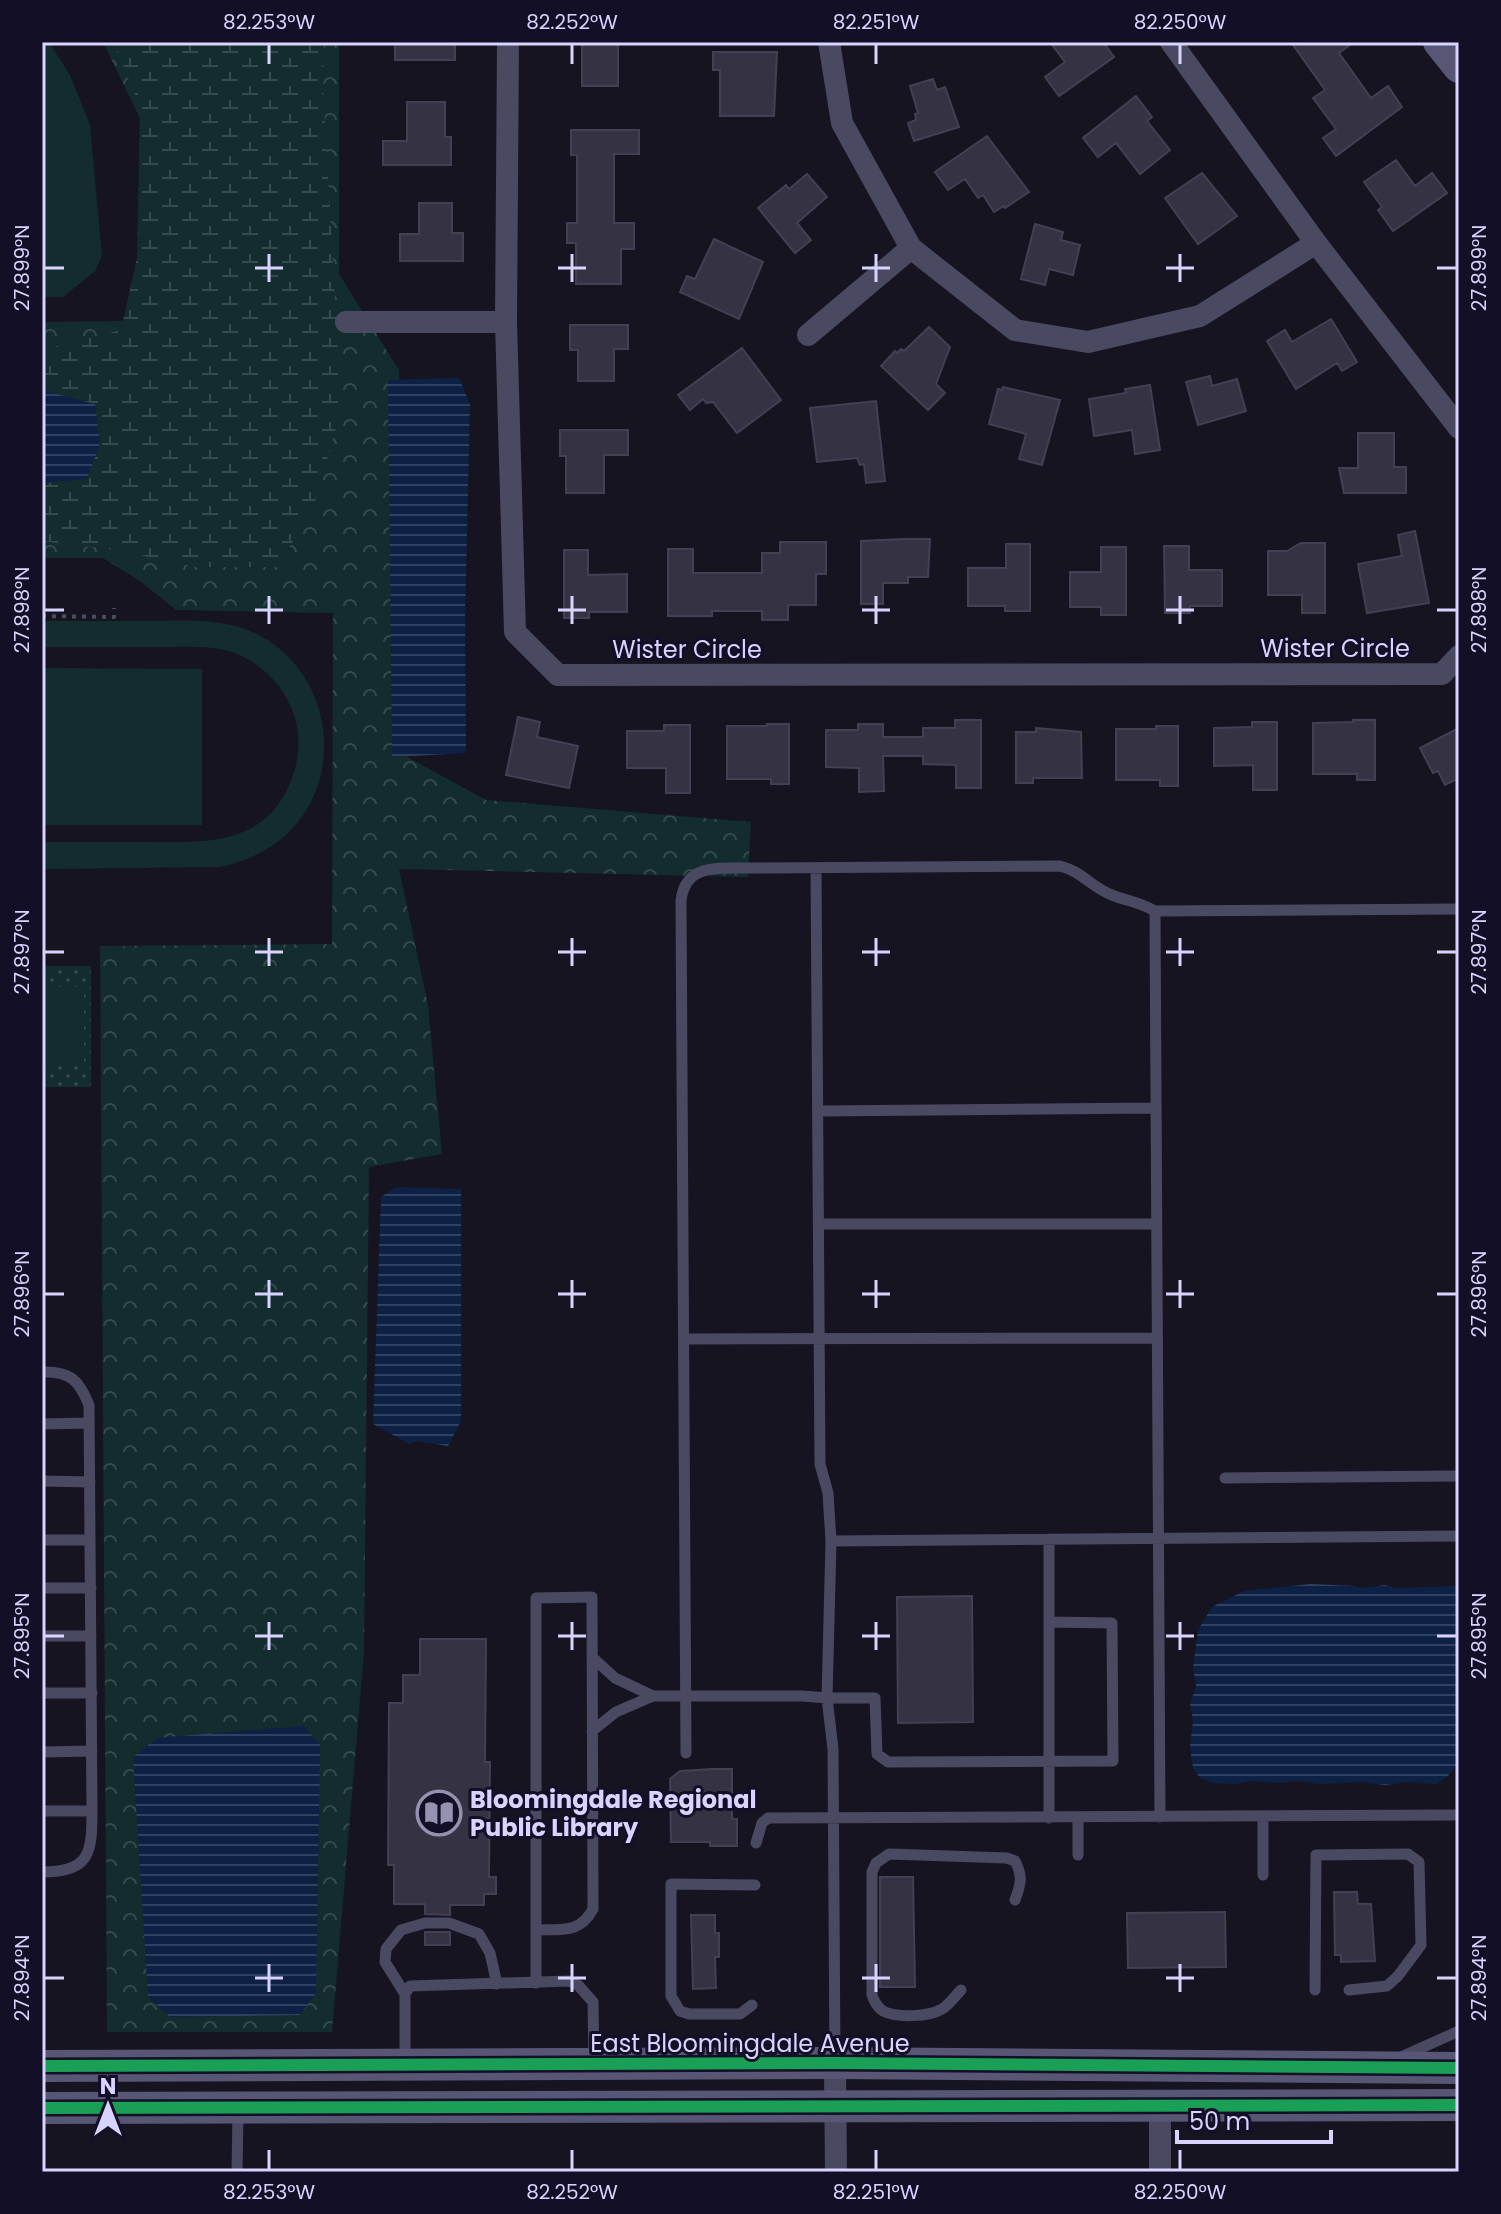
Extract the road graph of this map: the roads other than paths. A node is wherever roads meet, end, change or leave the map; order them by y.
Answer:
1 (508, 42) edge
2 (829, 42) edge
3 (1171, 42) edge
4 (1439, 42) edge
5 (1459, 67) edge
6 (1316, 243) junction
7 (911, 248) junction
8 (346, 322) dead end
9 (506, 322) junction
10 (808, 335) dead end
11 (1459, 428) edge
12 (1459, 656) edge
13 (816, 868) junction
14 (1459, 909) edge
15 (1155, 911) junction
16 (1155, 1108) junction
17 (818, 1111) junction
18 (819, 1224) junction
19 (1156, 1224) junction
20 (1156, 1338) junction
21 (684, 1339) junction
22 (820, 1339) junction
23 (42, 1372) edge
24 (89, 1423) junction
25 (42, 1424) edge
26 (1459, 1476) edge
27 (1225, 1478) dead end
28 (42, 1481) edge
29 (90, 1482) junction
30 (1459, 1536) edge
31 (1159, 1538) junction
32 (1049, 1539) junction
33 (42, 1540) edge
34 (90, 1540) junction
35 (831, 1541) junction
36 (42, 1588) edge
37 (91, 1588) junction
38 (1049, 1622) junction
39 (42, 1636) edge
40 (91, 1636) junction
41 (592, 1657) junction
42 (42, 1693) edge
43 (92, 1693) junction
44 (653, 1696) junction
45 (685, 1696) junction
46 (827, 1698) junction
47 (592, 1731) junction
48 (92, 1751) junction
49 (42, 1752) edge
50 (686, 1753) dead end
51 (1049, 1761) junction
52 (42, 1811) edge
53 (92, 1811) junction
54 (1459, 1815) edge
55 (1263, 1816) junction
56 (1160, 1817) junction
57 (1049, 1818) junction
58 (1078, 1818) junction
59 (832, 1819) junction
60 (756, 1843) dead end
61 (1078, 1855) dead end
62 (42, 1872) edge
63 (1263, 1875) dead end
64 (755, 1885) dead end
65 (1015, 1900) dead end
66 (536, 1930) junction
67 (536, 1983) junction
68 (497, 1984) junction
69 (961, 1990) dead end
70 (1315, 1990) dead end
71 (1349, 1990) dead end
72 (405, 1994) junction
73 (752, 2005) dead end
74 (1459, 2031) edge
75 (835, 2063) junction
76 (405, 2065) junction
77 (42, 2066) edge
78 (594, 2066) junction
79 (1372, 2067) junction
80 (1459, 2068) edge
81 (1459, 2105) edge
82 (1160, 2106) junction
83 (238, 2107) junction
84 (835, 2107) junction
85 (42, 2108) edge
86 (237, 2172) edge
87 (836, 2172) edge
88 (1160, 2172) edge

1 - 9 street, Wister Circle
2 - 7 street
3 - 6 street
4 - 5 main road
6 - 7 street
6 - 11 street
7 - 10 street
8 - 9 street
9 - 12 street, Wister Circle
13 - 15 lane
13 - 17 lane
13 - 21 lane
14 - 15 lane
15 - 16 lane
16 - 17 lane
16 - 19 lane
17 - 18 lane
18 - 19 lane
18 - 22 lane
19 - 20 lane
20 - 22 lane
20 - 31 lane
21 - 22 lane
21 - 45 lane
22 - 35 lane
23 - 24 lane
24 - 25 lane
24 - 29 lane
26 - 27 lane
28 - 29 lane
29 - 34 lane
30 - 31 lane
31 - 32 lane
31 - 56 lane
32 - 35 lane
32 - 38 lane
33 - 34 lane
34 - 37 lane
35 - 46 lane
36 - 37 lane
37 - 40 lane
38 - 51 lane
38 - 51 lane
39 - 40 lane
40 - 43 lane
41 - 44 lane
41 - 47 lane
41 - 66 lane
42 - 43 lane
43 - 48 lane
44 - 45 lane
44 - 47 lane
45 - 46 lane
45 - 50 lane
46 - 51 lane
46 - 59 lane
47 - 66 lane
48 - 49 lane
48 - 53 lane
51 - 57 lane
52 - 53 lane
53 - 62 lane
54 - 55 lane
55 - 56 lane
55 - 63 lane
56 - 58 lane
57 - 58 lane
57 - 59 lane
58 - 61 lane
59 - 60 lane
59 - 75 lane
64 - 73 lane
65 - 69 lane
66 - 67 lane
67 - 68 lane
67 - 78 lane
68 - 72 lane
68 - 72 lane
70 - 71 lane
72 - 76 lane
74 - 79 lane
75 - 78 main road, East Bloomingdale Avenue
75 - 79 main road, East Bloomingdale Avenue
75 - 84 street
76 - 77 main road, East Bloomingdale Avenue
76 - 78 main road, East Bloomingdale Avenue
79 - 80 main road, East Bloomingdale Avenue
81 - 82 main road
82 - 84 main road
82 - 88 street
83 - 84 main road
83 - 85 main road
83 - 86 lane
84 - 87 street

